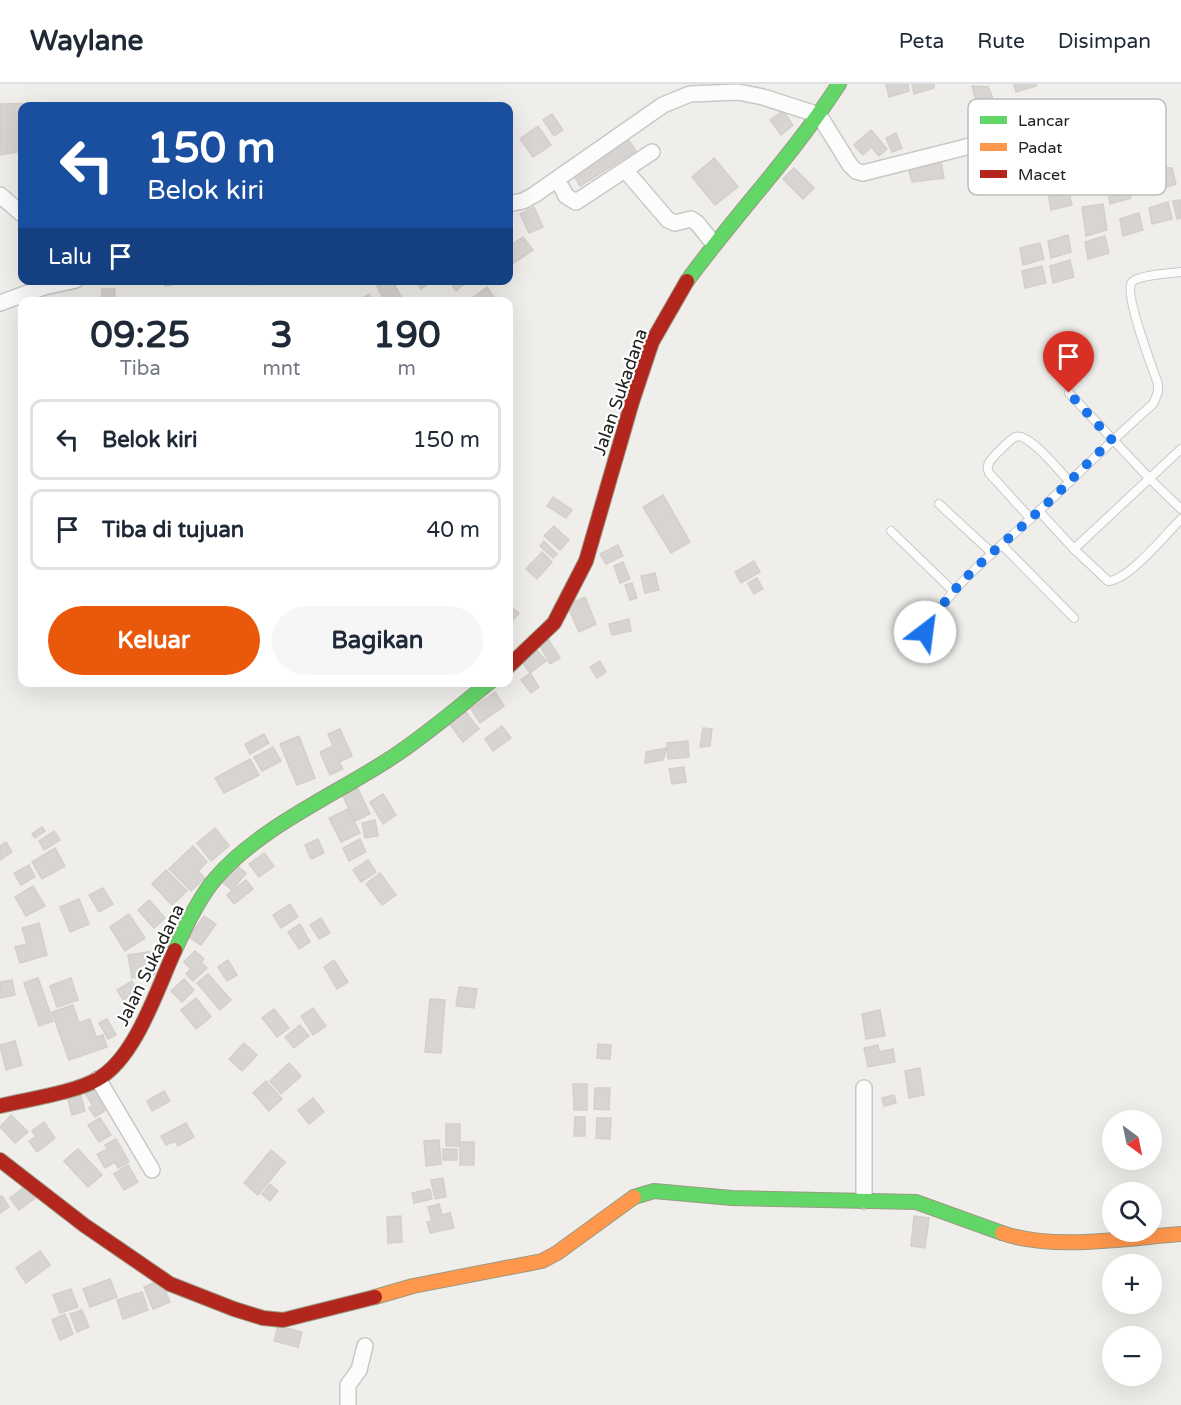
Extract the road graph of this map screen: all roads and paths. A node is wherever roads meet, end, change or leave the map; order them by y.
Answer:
1 (839, 84) edge
2 (819, 115) junction
3 (968, 147) edge
4 (652, 152) dead end
5 (626, 171) junction
6 (562, 188) dead end
7 (0, 195) edge
8 (513, 203) edge
9 (18, 211) edge
10 (714, 244) junction
11 (1181, 272) edge
12 (53, 285) edge
13 (0, 303) edge
14 (1069, 393) dead end
15 (1112, 440) junction
16 (1181, 449) edge
17 (1149, 478) junction
18 (1069, 481) junction
19 (939, 504) dead end
20 (1181, 510) edge
21 (1039, 511) junction
22 (1030, 518) junction
23 (1181, 519) edge
24 (891, 531) dead end
25 (1002, 545) junction
26 (1074, 549) junction
27 (992, 553) junction
28 (953, 591) junction
29 (1074, 618) dead end
30 (925, 632) dead end
31 (513, 663) edge
32 (484, 687) edge
33 (98, 1079) junction
34 (864, 1088) dead end
35 (0, 1106) edge
36 (0, 1160) edge
37 (152, 1170) dead end
38 (864, 1201) junction
39 (1181, 1234) edge
40 (365, 1346) dead end
41 (348, 1405) edge

1 - 2 main road, Jalan Sukadana
2 - 3 street
2 - 8 street
2 - 10 main road, Jalan Sukadana
4 - 5 street
5 - 6 street
5 - 10 street
7 - 9 street
10 - 31 main road, Jalan Sukadana
11 - 15 lane
12 - 13 street
14 - 15 lane
15 - 17 lane
15 - 18 lane
16 - 17 lane
17 - 20 lane
17 - 26 lane
18 - 21 lane
18 - 22 lane
19 - 27 lane
21 - 22 lane
21 - 26 lane
22 - 25 lane
23 - 26 lane
24 - 28 lane
25 - 27 lane
25 - 29 lane
27 - 28 lane
28 - 30 lane
32 - 33 main road, Jalan Sukadana
33 - 35 main road, Jalan Sukadana
33 - 37 street
34 - 38 street
36 - 38 main road
38 - 39 main road
40 - 41 street

